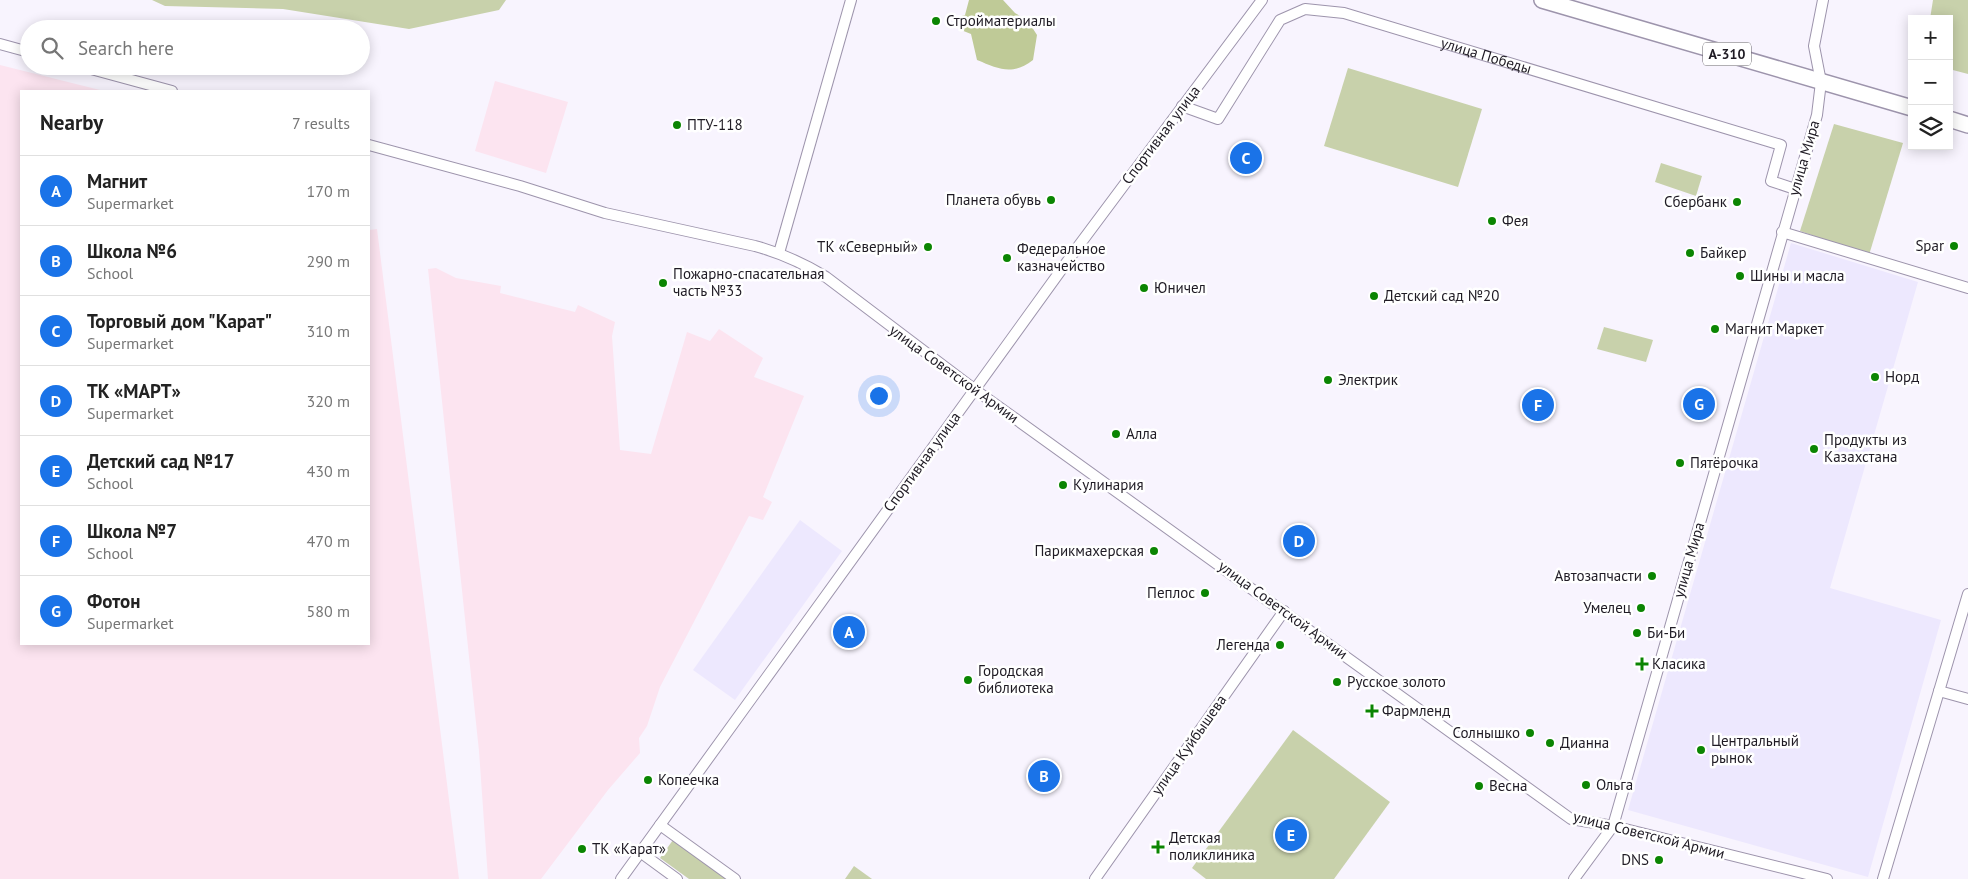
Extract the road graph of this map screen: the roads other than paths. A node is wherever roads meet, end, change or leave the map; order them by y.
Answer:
1 (851, 0) edge
2 (1262, 0) edge
3 (1542, 0) edge
4 (1823, 0) edge
5 (0, 44) edge
6 (20, 50) edge
7 (113, 75) edge
8 (1821, 82) junction
9 (168, 90) edge
10 (1182, 106) junction
11 (1908, 107) edge
12 (1953, 120) edge
13 (1968, 125) edge
14 (370, 145) edge
15 (1795, 188) junction
16 (1782, 232) junction
17 (779, 253) junction
18 (1968, 288) edge
19 (974, 389) junction
20 (1968, 594) edge
21 (1284, 611) junction
22 (1939, 691) junction
23 (1968, 699) edge
24 (660, 825) junction
25 (1613, 826) junction
26 (640, 852) junction
27 (621, 879) edge
28 (677, 879) edge
29 (735, 879) edge
30 (1095, 879) edge
31 (1574, 879) edge
32 (1827, 879) edge
33 (1883, 879) edge

1 - 17 street
2 - 10 street, Спортивная улица
3 - 8 highway, А-310
4 - 8 street, улица Мира
5 - 6 street
7 - 9 street
8 - 11 highway, А-310
8 - 15 street, улица Мира
10 - 15 street, улица Победы
10 - 19 street, Спортивная улица
12 - 13 highway
14 - 17 street, улица Советской Армии
15 - 16 street, улица Мира
16 - 18 street
16 - 25 street, улица Мира
17 - 19 street, улица Советской Армии
19 - 21 street, улица Советской Армии
19 - 24 street, Спортивная улица
20 - 22 street
21 - 25 street, улица Советской Армии
21 - 30 street, улица Куйбышева
22 - 23 street
22 - 33 street
24 - 26 street, Спортивная улица
24 - 29 street
25 - 31 street, улица Мира
25 - 32 street, улица Советской Армии
26 - 27 street, Спортивная улица
26 - 28 street

